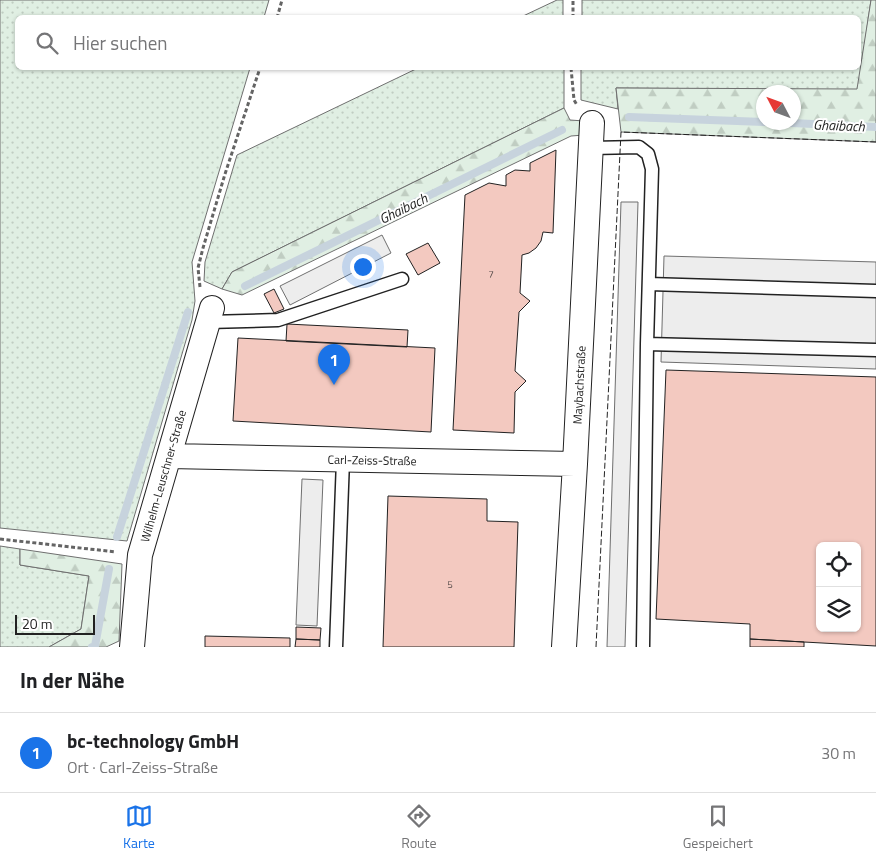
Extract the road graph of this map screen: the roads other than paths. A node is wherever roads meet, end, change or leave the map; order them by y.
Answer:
1 (592, 123) road end
2 (591, 148) junction
3 (402, 279) dead end
4 (649, 284) junction
5 (876, 291) edge
6 (210, 315) joint
7 (647, 344) junction
8 (876, 350) edge
9 (169, 456) junction
10 (343, 460) junction
11 (575, 464) junction
12 (132, 647) edge
13 (336, 647) edge
14 (564, 647) edge
15 (643, 647) edge

1 - 2 street, Maybachstraße
2 - 4 lane
2 - 11 street, Maybachstraße
3 - 6 lane
4 - 5 lane
4 - 7 lane
6 - 9 street, Wilhelm-Leuschner-Straße
7 - 8 lane
7 - 15 lane
9 - 10 street, Carl-Zeiss-Straße
9 - 12 street, Wilhelm-Leuschner-Straße
10 - 11 street, Carl-Zeiss-Straße
10 - 13 lane
11 - 14 street, Maybachstraße

